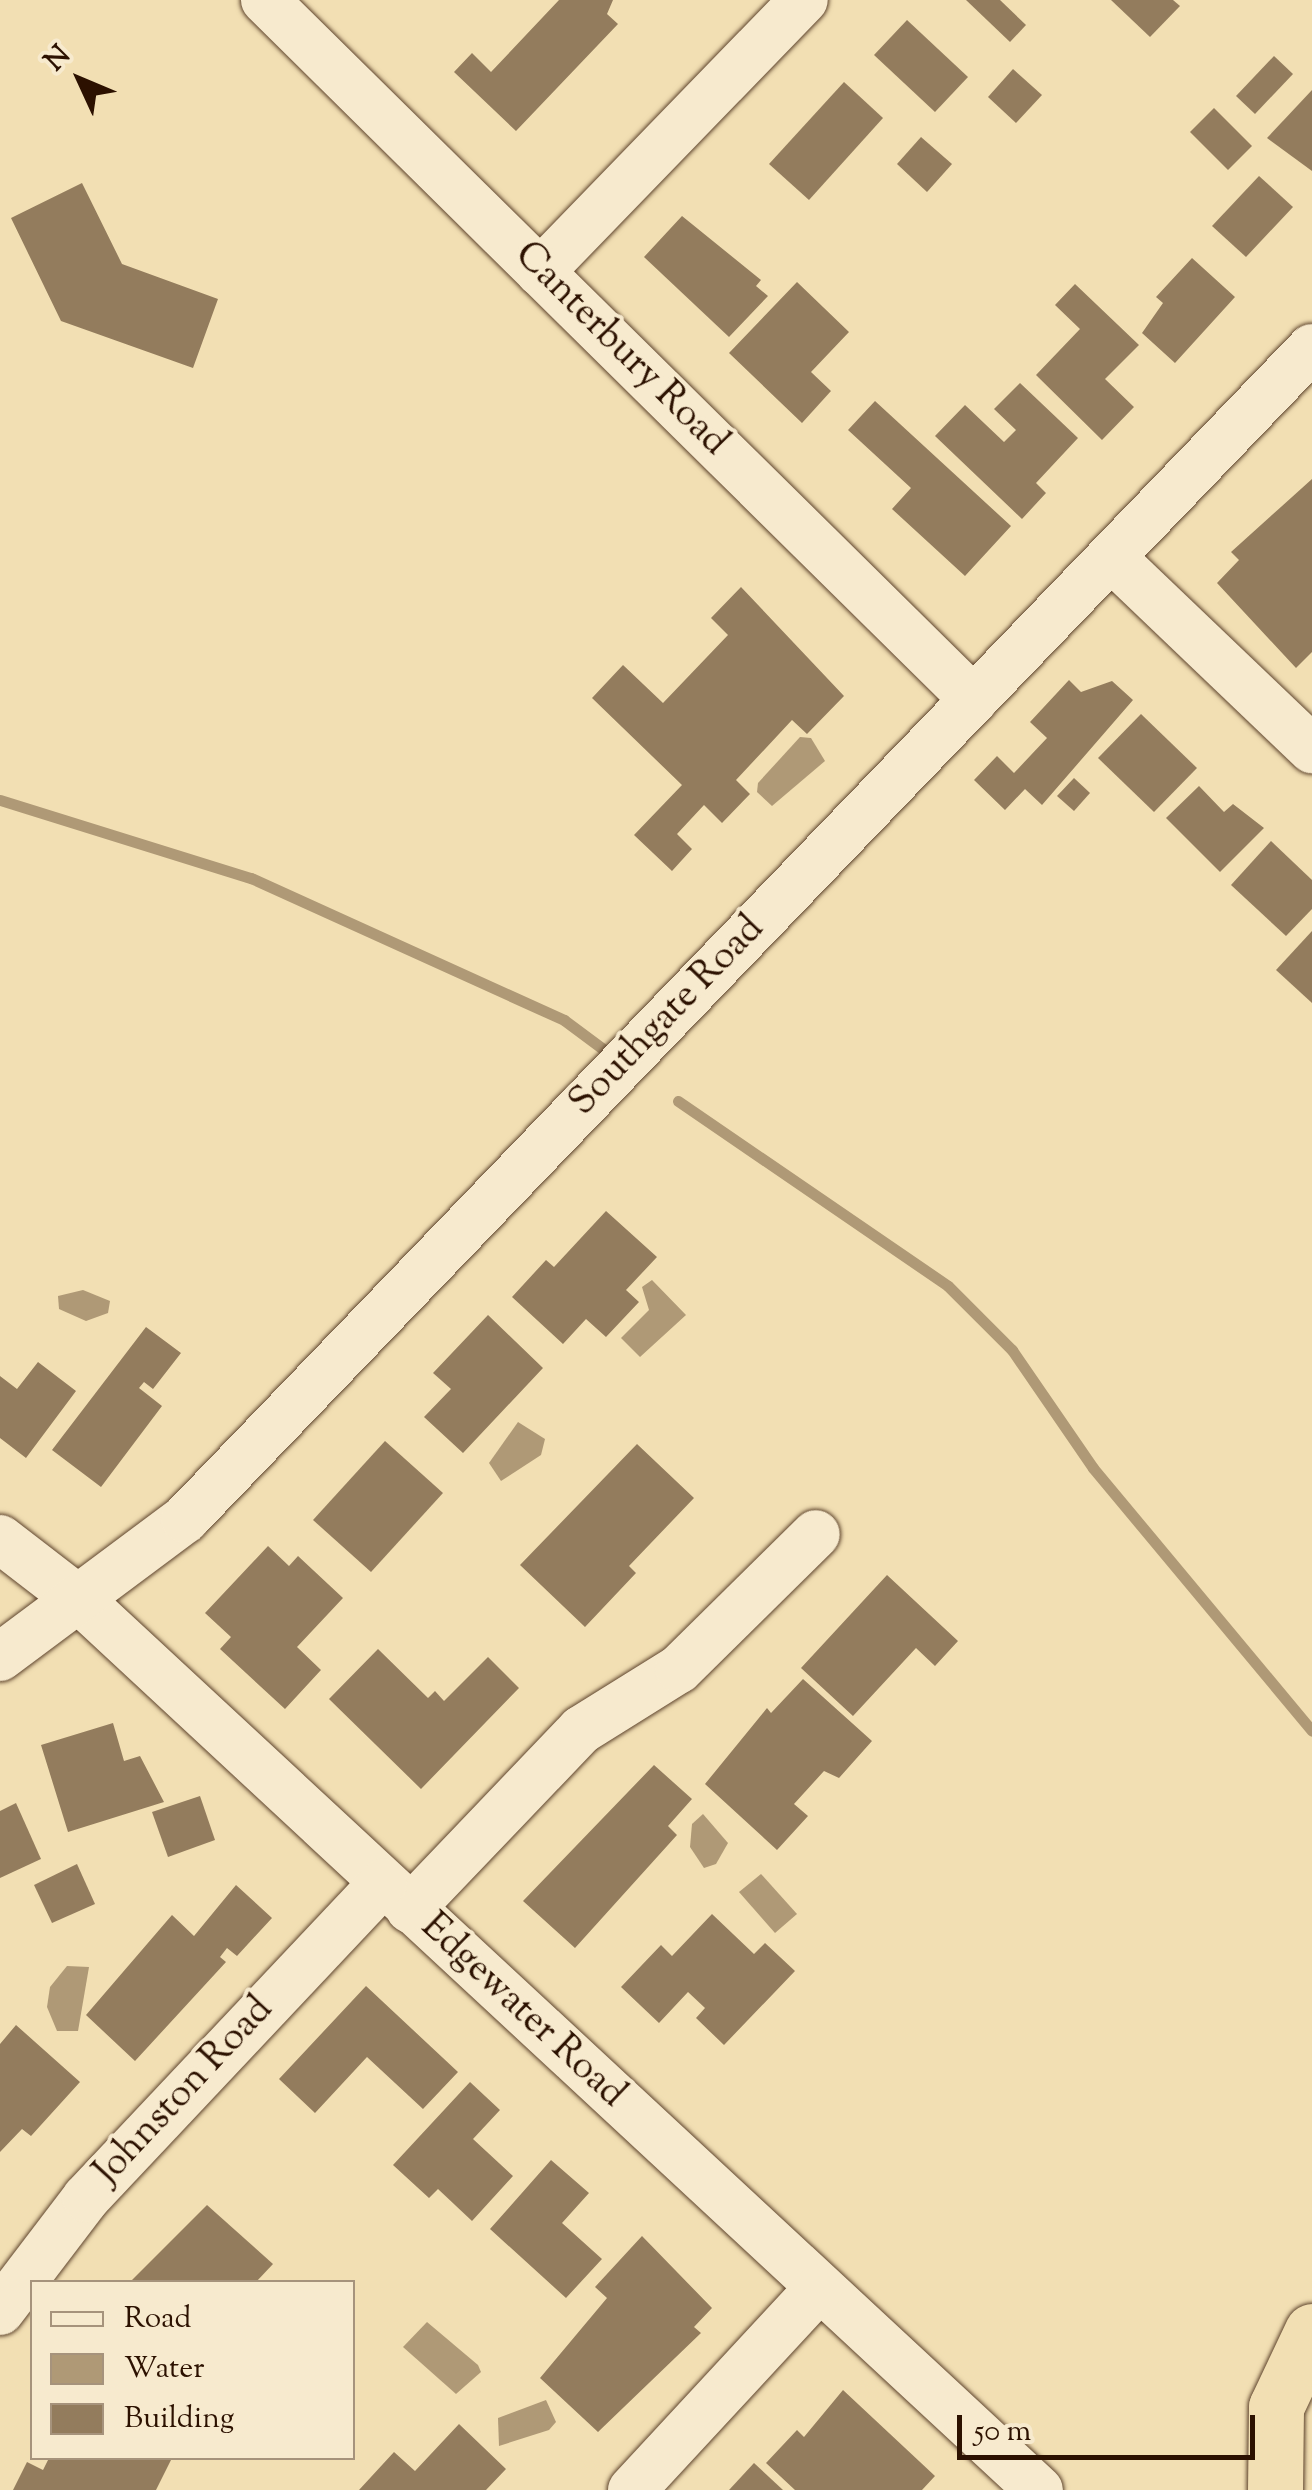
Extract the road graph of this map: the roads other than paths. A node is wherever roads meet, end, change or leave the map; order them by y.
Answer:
1 (265, 0) edge
2 (804, 0) edge
3 (540, 272) junction
4 (1312, 348) edge
5 (1112, 558) junction
6 (974, 700) junction
7 (1312, 749) edge
8 (816, 1534) dead end
9 (0, 1540) edge
10 (83, 1603) junction
11 (0, 1658) edge
12 (396, 1896) junction
13 (819, 2288) junction
14 (0, 2311) edge
15 (1312, 2332) edge
16 (1278, 2483) edge
17 (632, 2490) edge
18 (1039, 2490) edge

1 - 3 street, Canterbury Road
2 - 3 street
3 - 6 street, Canterbury Road
4 - 5 street, Southgate Road
5 - 6 street, Southgate Road
5 - 7 street
6 - 10 street, Southgate Road
8 - 12 street, Johnston Road
9 - 10 street, Edgewater Road
10 - 11 street, Southgate Road
10 - 12 street, Edgewater Road
12 - 13 street, Edgewater Road
12 - 14 street, Johnston Road
13 - 17 street
13 - 18 street, Edgewater Road
15 - 16 highway

